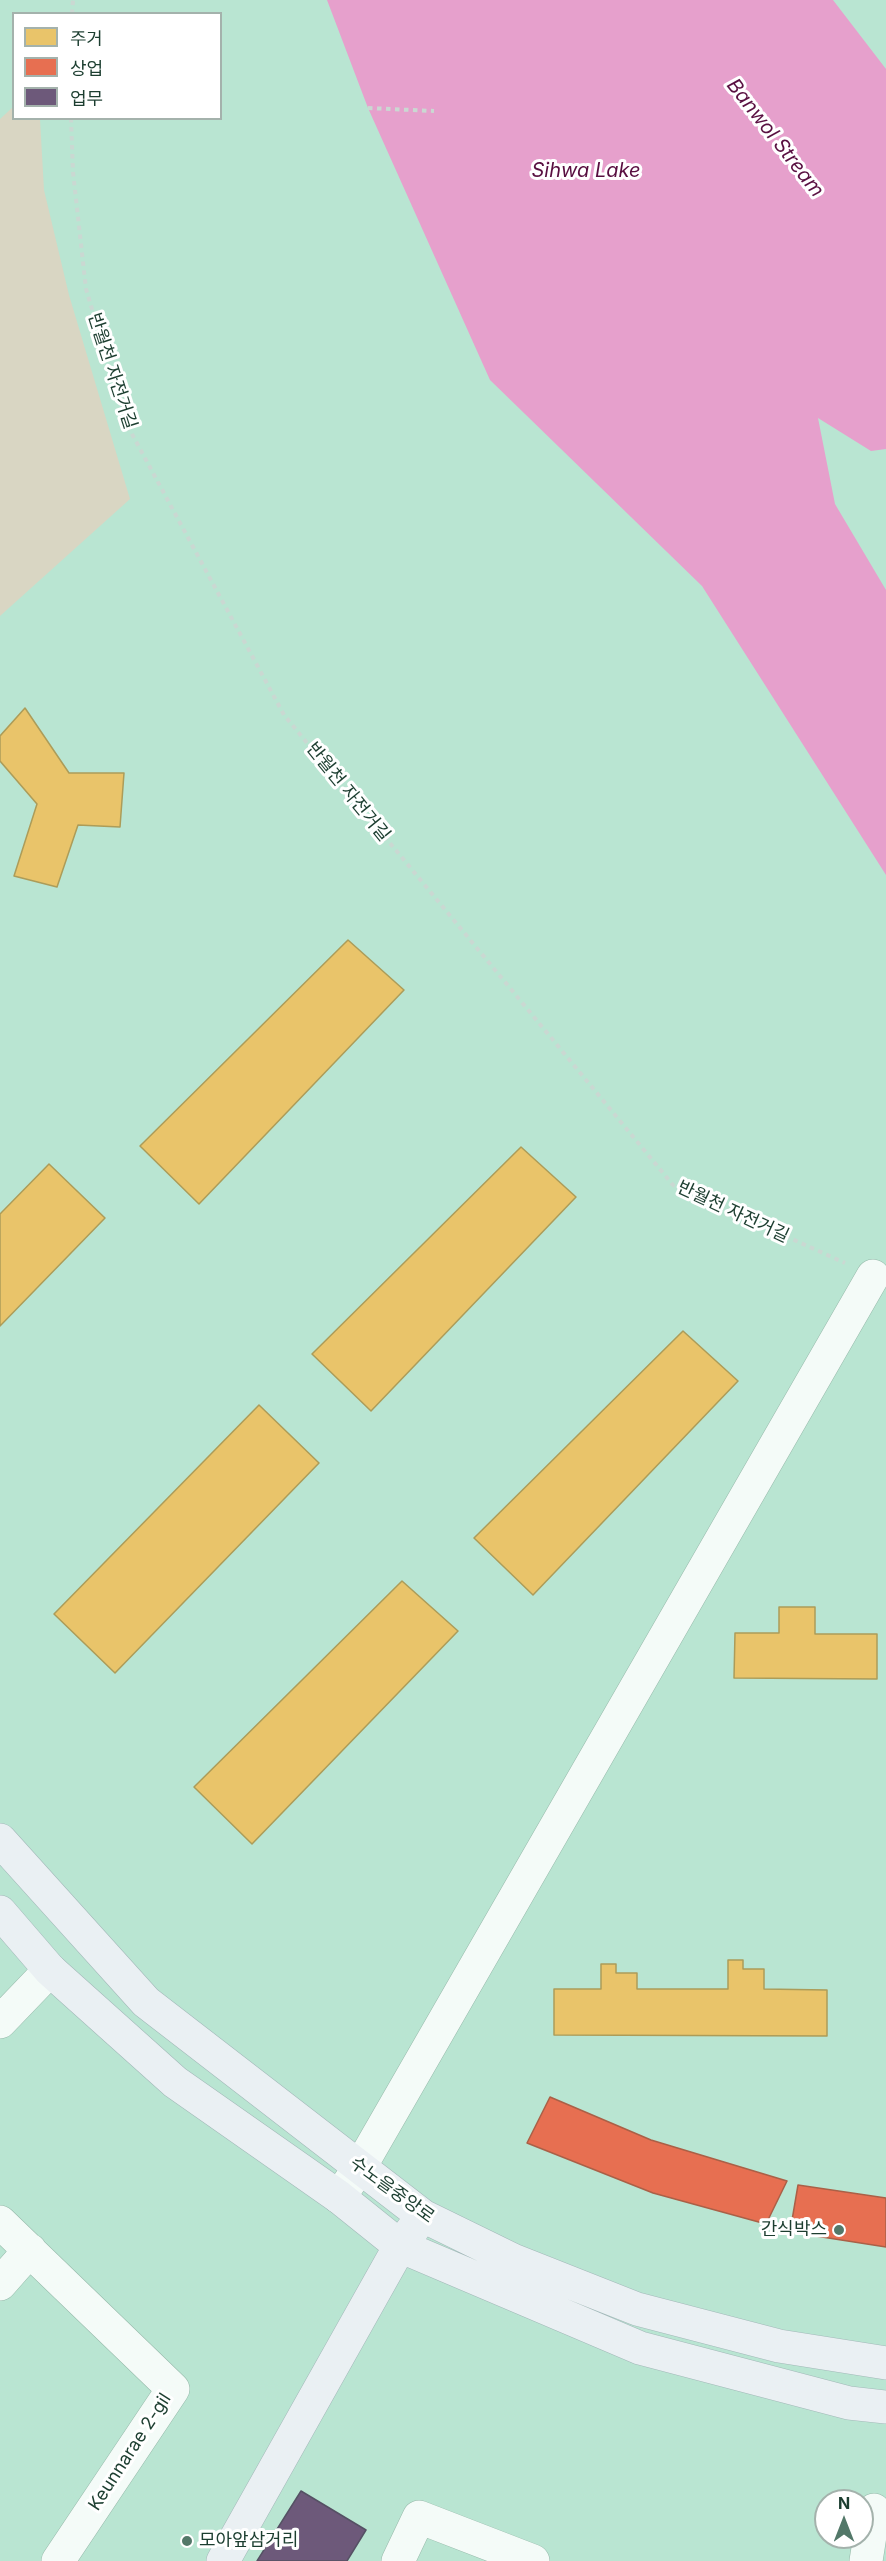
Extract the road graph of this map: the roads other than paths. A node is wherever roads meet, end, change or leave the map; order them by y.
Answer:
1 (873, 1276) road end
2 (0, 1840) edge
3 (0, 1911) edge
4 (50, 1970) junction
5 (0, 2022) edge
6 (360, 2167) junction
7 (339, 2197) junction
8 (423, 2216) junction
9 (0, 2222) edge
10 (400, 2246) junction
11 (30, 2250) junction
12 (0, 2284) edge
13 (886, 2363) edge
14 (886, 2407) edge
15 (58, 2561) edge
16 (223, 2561) edge
17 (398, 2561) edge
18 (533, 2561) edge

1 - 6 street
2 - 6 main road, 수노을중앙로
3 - 4 main road, 수노을중앙로
4 - 5 street
4 - 7 main road, 수노을중앙로
6 - 7 street
6 - 8 main road, 수노을중앙로
7 - 10 main road, 수노을중앙로
8 - 10 main road
8 - 13 main road, 수노을중앙로
9 - 11 street, Keunnarae 2-gil
10 - 14 main road, 수노을중앙로
10 - 16 main road
11 - 12 street
11 - 15 street, Keunnarae 2-gil
17 - 18 street

